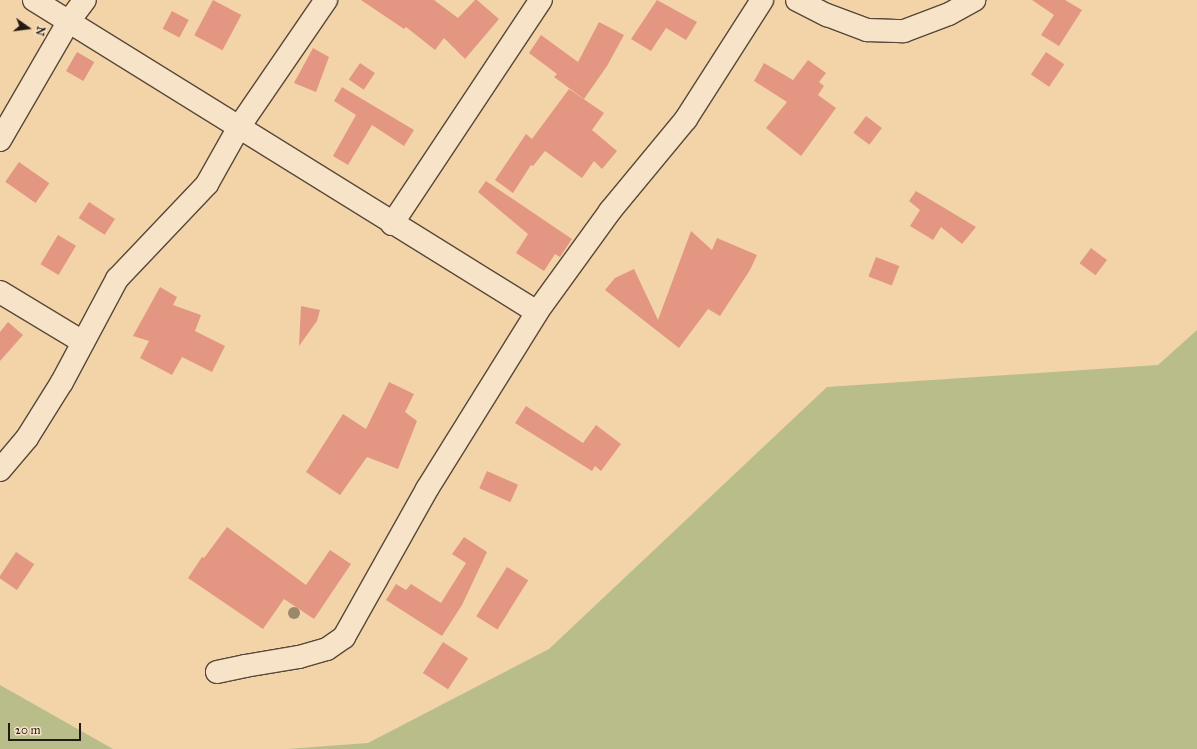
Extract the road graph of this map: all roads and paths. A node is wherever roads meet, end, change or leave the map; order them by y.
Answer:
1 (34, 0) edge
2 (85, 0) edge
3 (326, 0) edge
4 (541, 0) edge
5 (762, 0) edge
6 (796, 0) edge
7 (974, 0) edge
8 (69, 21) junction
9 (239, 127) junction
10 (0, 140) edge
11 (392, 224) junction
12 (0, 292) edge
13 (537, 312) junction
14 (83, 342) junction
15 (0, 470) edge
16 (217, 672) dead end

1 - 8 street
2 - 8 street
3 - 9 street
4 - 11 street
5 - 13 street
6 - 7 street
8 - 9 street
8 - 10 street
9 - 11 street
9 - 14 street
11 - 13 street
12 - 14 street
13 - 16 street
14 - 15 street

